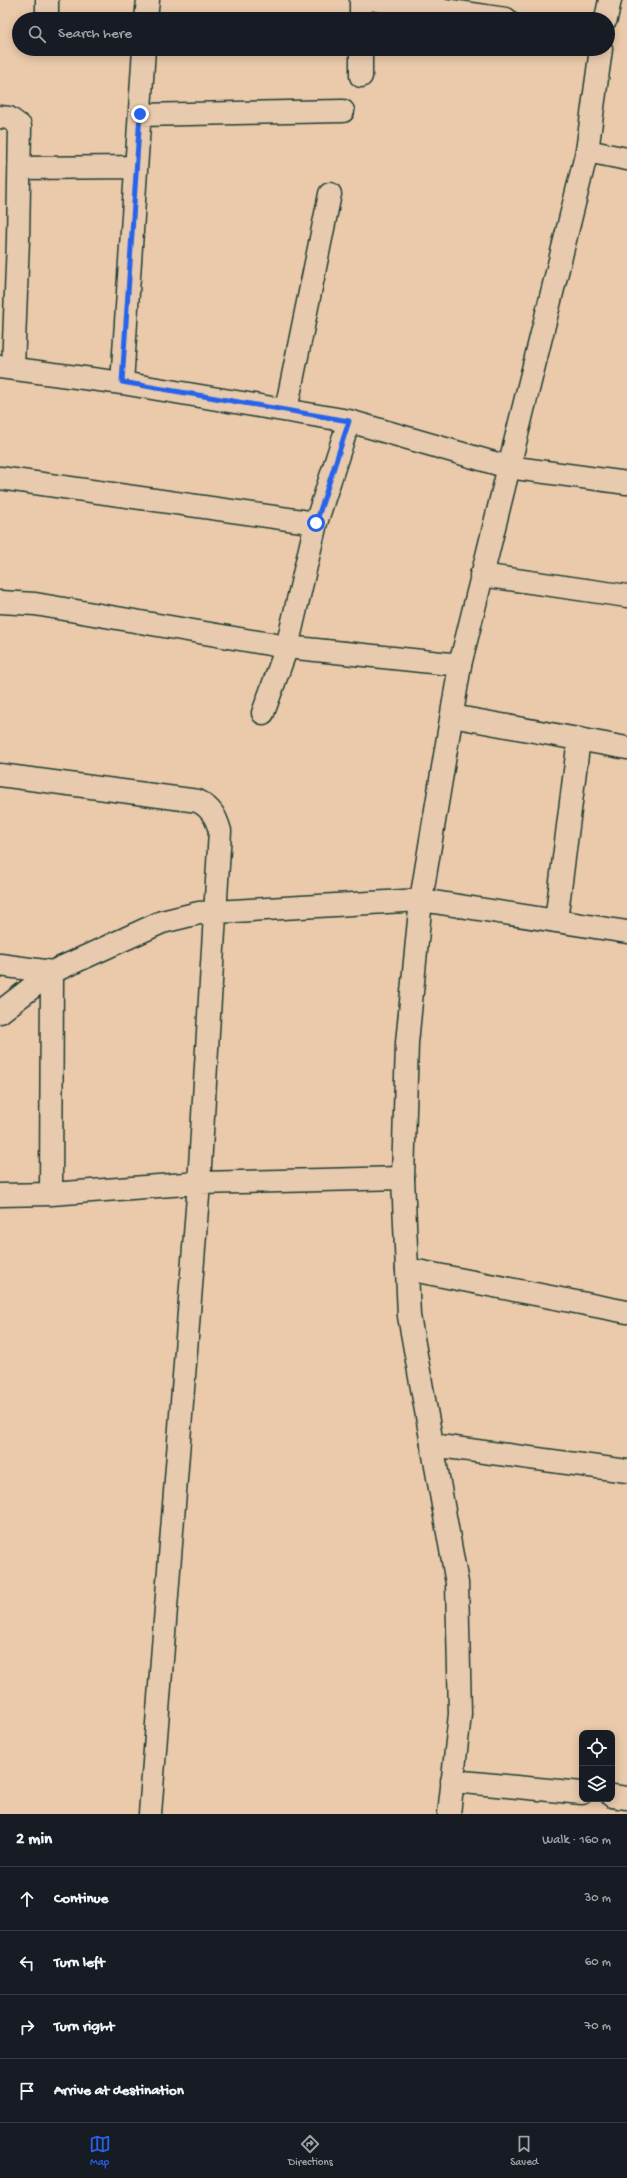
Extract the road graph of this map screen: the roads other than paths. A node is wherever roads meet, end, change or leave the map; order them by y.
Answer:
1 (47, 0) edge
2 (148, 0) edge
3 (361, 0) edge
4 (376, 0) edge
5 (610, 0) edge
6 (406, 3) edge
7 (47, 12) edge
8 (147, 12) edge
9 (361, 12) edge
10 (462, 12) edge
11 (607, 12) edge
12 (144, 56) edge
13 (361, 56) edge
14 (600, 56) edge
15 (361, 76) dead end
16 (343, 111) dead end
17 (140, 114) junction
18 (0, 117) edge
19 (587, 150) junction
20 (627, 159) edge
21 (136, 167) junction
22 (20, 168) junction
23 (330, 194) dead end
24 (9, 239) edge
25 (6, 367) edge
26 (122, 382) junction
27 (286, 410) junction
28 (349, 421) junction
29 (508, 467) junction
30 (0, 478) edge
31 (627, 483) edge
32 (316, 523) junction
33 (481, 575) junction
34 (627, 596) edge
35 (0, 602) edge
36 (287, 648) junction
37 (460, 665) junction
38 (263, 713) dead end
39 (452, 716) junction
40 (579, 739) junction
41 (627, 748) edge
42 (0, 775) edge
43 (420, 900) junction
44 (214, 912) junction
45 (556, 921) junction
46 (627, 932) edge
47 (0, 965) edge
48 (52, 972) junction
49 (0, 1012) edge
50 (403, 1178) junction
51 (199, 1184) junction
52 (51, 1194) junction
53 (0, 1195) edge
54 (407, 1269) junction
55 (627, 1312) edge
56 (432, 1444) junction
57 (627, 1471) edge
58 (452, 1781) junction
59 (579, 1793) edge
60 (615, 1796) edge
61 (627, 1798) edge
62 (150, 1814) edge
63 (449, 1814) edge

1 - 7 street
2 - 8 street
3 - 9 street
4 - 6 street
5 - 11 street
6 - 10 street
12 - 17 street
13 - 15 street
14 - 19 street
16 - 17 street
17 - 21 street
18 - 22 street
19 - 20 street
19 - 29 street
21 - 22 street
21 - 26 street
22 - 24 street
23 - 27 street
24 - 25 street
25 - 26 street
26 - 27 street
27 - 28 street
28 - 29 street
28 - 32 street
29 - 31 street
29 - 33 street
30 - 32 street
32 - 36 street
33 - 34 street
33 - 37 street
35 - 36 street
36 - 37 street
36 - 38 street
37 - 39 street
39 - 40 street
39 - 43 street
40 - 41 street
40 - 45 street
42 - 44 street
43 - 44 street
43 - 45 street
43 - 50 street
44 - 48 street
44 - 51 street
45 - 46 street
47 - 48 street
48 - 49 street
48 - 52 street
50 - 51 street
50 - 54 street
51 - 52 street
51 - 62 street
52 - 53 street
54 - 55 street
54 - 56 street
56 - 57 street
56 - 58 street
58 - 59 street
58 - 63 street
60 - 61 street

